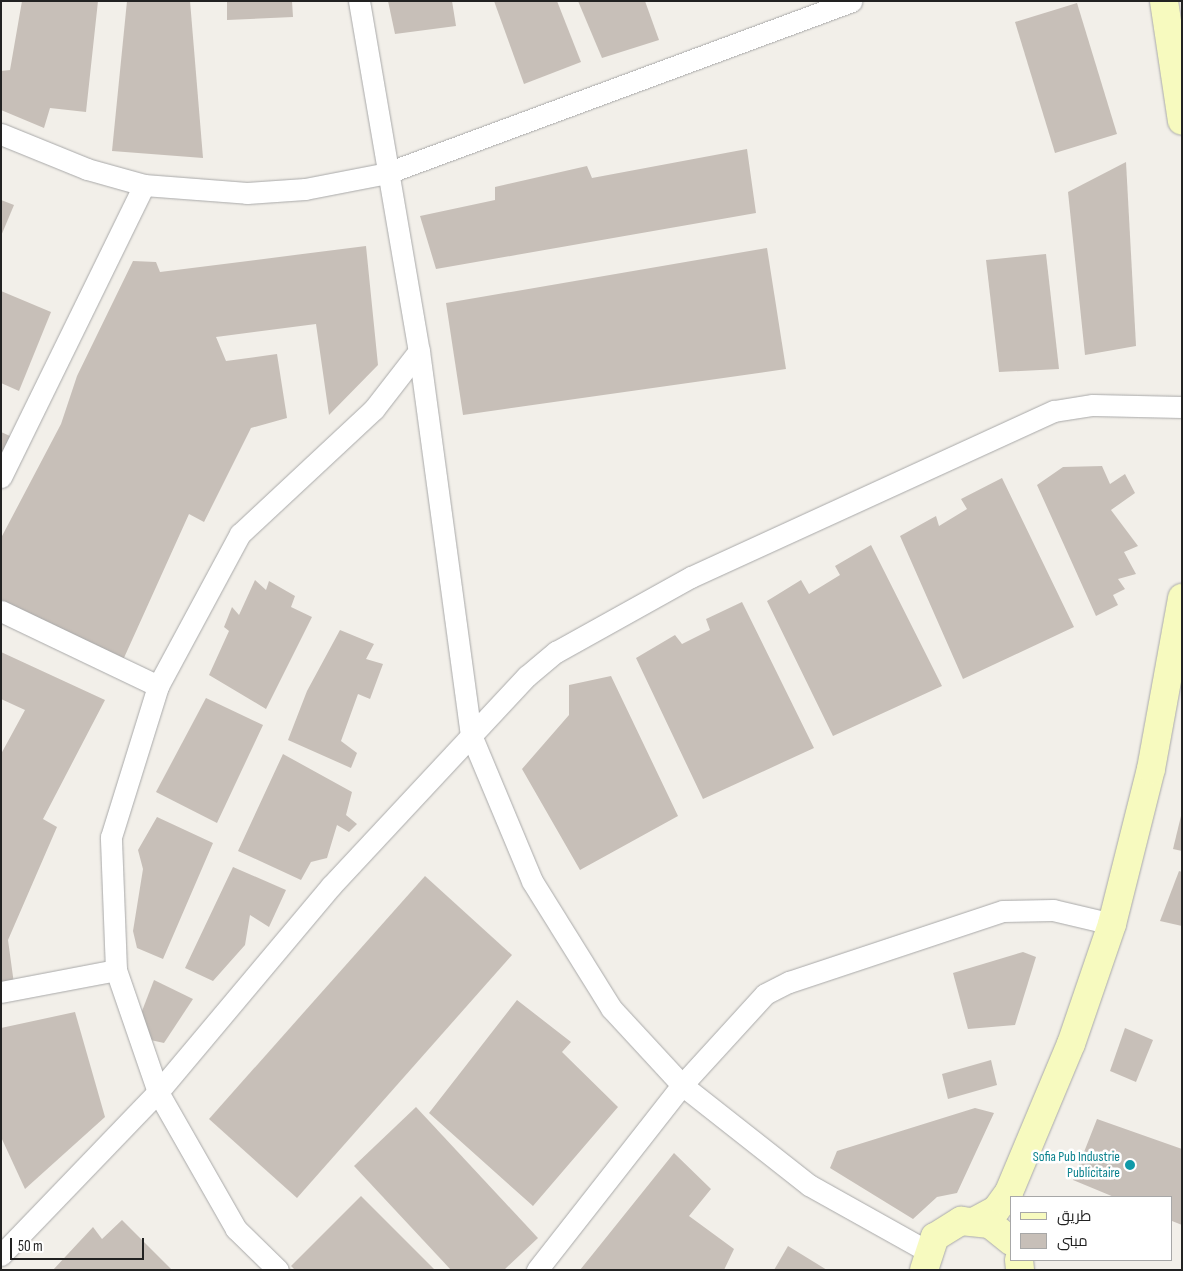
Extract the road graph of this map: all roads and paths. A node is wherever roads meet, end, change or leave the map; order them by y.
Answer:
1 (359, 1) edge
2 (851, 1) edge
3 (1164, 1) edge
4 (1182, 121) edge
5 (1, 134) edge
6 (387, 173) junction
7 (144, 185) junction
8 (420, 352) junction
9 (1182, 407) edge
10 (1, 477) edge
11 (1182, 598) edge
12 (1, 611) edge
13 (158, 686) junction
14 (471, 735) junction
15 (1112, 924) junction
16 (116, 970) junction
17 (1, 992) edge
18 (682, 1085) junction
19 (158, 1092) junction
20 (1009, 1192) junction
21 (1010, 1206) edge
22 (977, 1220) junction
23 (1010, 1243) edge
24 (1, 1255) edge
25 (925, 1260) edge
26 (278, 1270) edge
27 (536, 1270) edge

1 - 6 street
2 - 6 street
3 - 4 street
5 - 7 street
6 - 7 street
6 - 8 street
7 - 10 street
8 - 13 street
8 - 14 street
9 - 14 street
11 - 15 street
12 - 13 street
13 - 16 street
14 - 18 street
14 - 19 street
15 - 18 street
15 - 20 street
16 - 17 street
16 - 19 street
18 - 25 street
18 - 27 street
19 - 24 street
19 - 26 street
20 - 21 street
20 - 22 street
22 - 23 street
22 - 25 street

